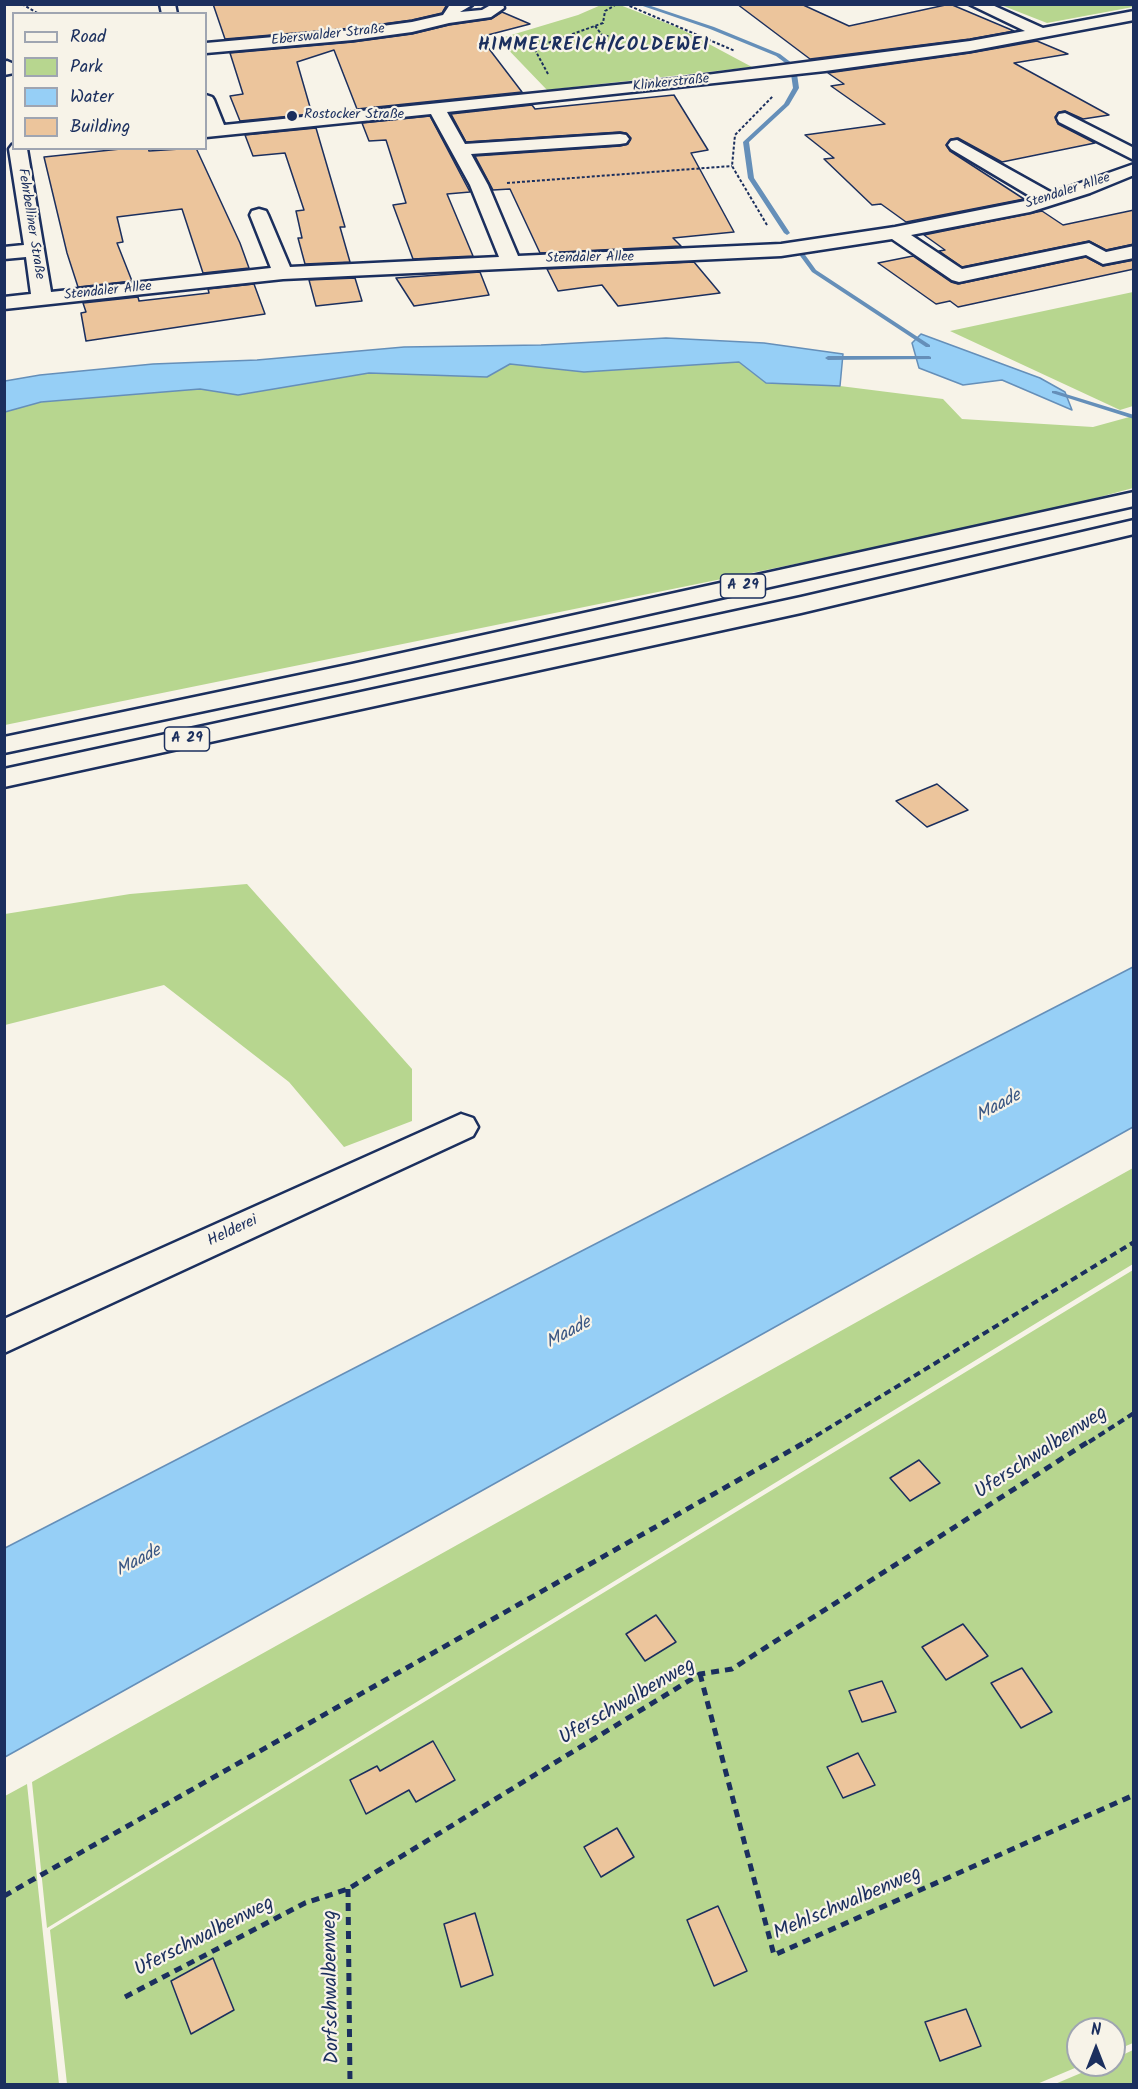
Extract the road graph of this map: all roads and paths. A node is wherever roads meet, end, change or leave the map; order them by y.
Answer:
1 (22, 4) edge
2 (125, 4) edge
3 (141, 4) edge
4 (466, 4) edge
5 (495, 4) edge
6 (617, 4) edge
7 (625, 4) edge
8 (688, 4) edge
9 (708, 4) edge
10 (976, 4) edge
11 (36, 12) edge
12 (1134, 15) edge
13 (450, 18) junction
14 (595, 26) junction
15 (1043, 33) junction
16 (619, 38) dead end
17 (207, 48) edge
18 (776, 72) junction
19 (561, 96) junction
20 (207, 106) edge
21 (436, 108) junction
22 (1065, 118) dead end
23 (211, 131) edge
24 (620, 139) dead end
25 (957, 145) dead end
26 (18, 150) edge
27 (460, 150) junction
28 (1134, 154) edge
29 (732, 166) junction
30 (1134, 170) edge
31 (480, 184) junction
32 (1049, 199) junction
33 (259, 215) dead end
34 (895, 234) junction
35 (34, 250) junction
36 (781, 250) junction
37 (1134, 252) edge
38 (4, 254) edge
39 (510, 261) junction
40 (283, 273) junction
41 (42, 299) junction
42 (4, 303) edge
43 (1134, 499) edge
44 (1134, 526) edge
45 (4, 745) edge
46 (4, 778) edge
47 (461, 1127) dead end
48 (1134, 1242) edge
49 (4, 1337) edge
50 (1134, 1413) edge
51 (700, 1674) junction
52 (1134, 1795) edge
53 (348, 1889) junction
54 (4, 1896) edge
55 (125, 1997) dead end
56 (350, 2085) edge

1 - 11 path
2 - 3 path
4 - 13 main road, Eberswalder Straße
5 - 13 main road, Eberswalder Straße
6 - 14 path
7 - 18 path
8 - 9 path
10 - 15 main road
12 - 15 main road, Klinkerstraße
13 - 17 main road, Eberswalder Straße
14 - 16 path
14 - 19 path
15 - 18 main road, Klinkerstraße
18 - 19 main road, Klinkerstraße
18 - 29 path
19 - 21 main road, Klinkerstraße
20 - 23 main road
21 - 23 main road, Klinkerstraße
21 - 27 main road
22 - 28 main road
24 - 27 main road
25 - 32 main road
26 - 35 main road, Fehrbelliner Straße
27 - 31 main road
29 - 31 path
29 - 36 path
30 - 32 main road, Stendaler Allee
31 - 39 main road
32 - 34 main road, Stendaler Allee
33 - 40 main road
34 - 36 main road, Stendaler Allee
34 - 37 main road
35 - 38 main road
35 - 41 main road, Fehrbelliner Straße
36 - 39 main road, Stendaler Allee
39 - 40 main road, Stendaler Allee
40 - 41 main road, Stendaler Allee
41 - 42 main road, Stendaler Allee
43 - 45 main road, A 29
44 - 46 main road, A 29
47 - 49 main road, Helderei
48 - 54 path
50 - 51 path, Uferschwalbenweg
51 - 52 path, Mehlschwalbenweg
51 - 53 path, Uferschwalbenweg
53 - 55 path, Uferschwalbenweg
53 - 56 path, Dorfschwalbenweg

